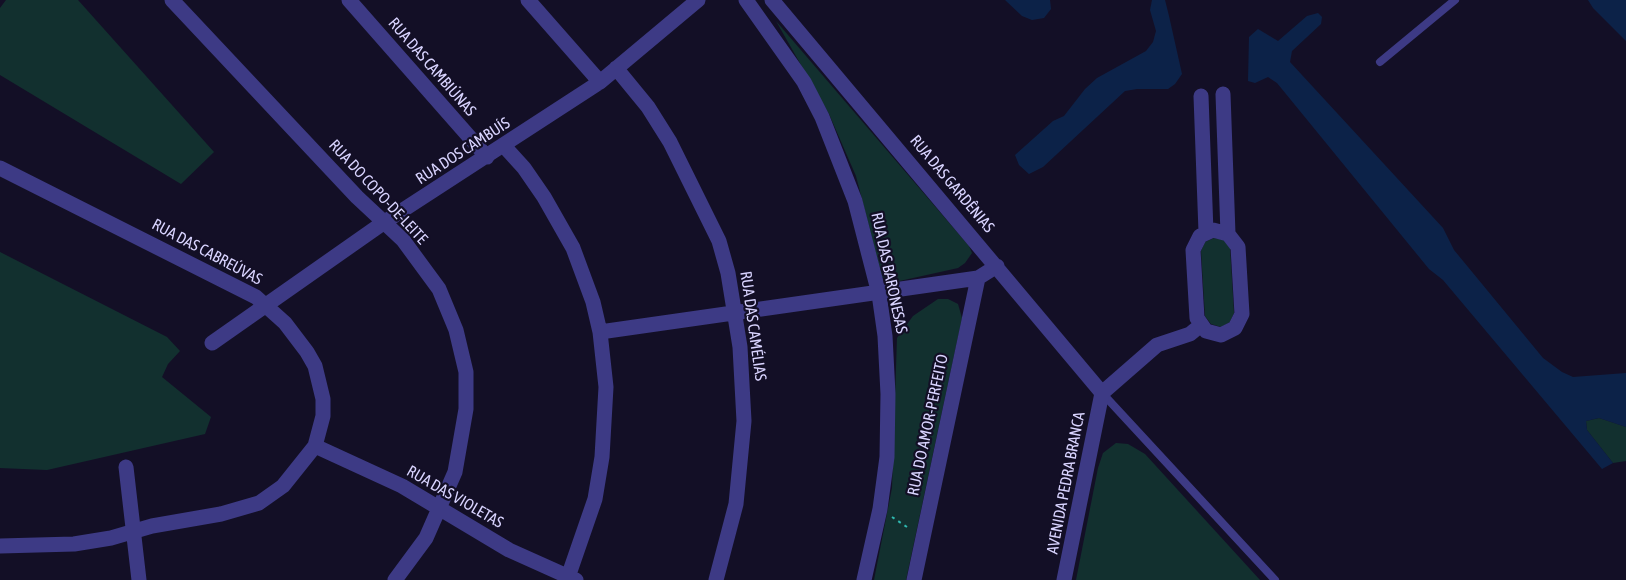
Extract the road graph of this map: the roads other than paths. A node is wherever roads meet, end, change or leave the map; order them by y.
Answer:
1 (171, 0) edge
2 (349, 0) edge
3 (528, 0) edge
4 (698, 0) edge
5 (746, 0) edge
6 (772, 0) edge
7 (1455, 0) edge
8 (1380, 62) dead end
9 (616, 69) junction
10 (600, 82) junction
11 (1223, 94) dead end
12 (1201, 96) dead end
13 (504, 146) junction
14 (487, 157) junction
15 (0, 168) edge
16 (383, 223) junction
17 (1206, 232) junction
18 (1228, 234) junction
19 (998, 267) junction
20 (978, 278) junction
21 (879, 294) junction
22 (268, 306) junction
23 (736, 314) junction
24 (1201, 325) junction
25 (600, 332) junction
26 (212, 343) dead end
27 (1102, 393) junction
28 (315, 446) junction
29 (126, 468) dead end
30 (441, 508) junction
31 (134, 532) junction
32 (0, 546) edge
33 (570, 579) edge
34 (139, 580) edge
35 (395, 580) edge
36 (716, 580) edge
37 (864, 580) edge
38 (914, 580) edge
39 (1064, 580) edge
40 (1275, 580) edge

1 - 16 street, RUA DO COPO-DE-LEITE
2 - 14 street, RUA DAS CAMBIÚNAS
3 - 10 street
4 - 9 street, RUA DOS CAMBUÍS
5 - 21 street, RUA DAS BARONESAS
6 - 19 street, RUA DAS GARDÊNIAS
7 - 8 lane
9 - 10 street, RUA DOS CAMBUÍS
9 - 23 street, RUA DAS CAMÉLIAS
10 - 13 street, RUA DOS CAMBUÍS
11 - 18 street
12 - 17 street
13 - 14 street, RUA DOS CAMBUÍS
13 - 25 street
14 - 16 street, RUA DOS CAMBUÍS
15 - 22 street, RUA DAS CABREÚVAS
16 - 22 street, RUA DOS CAMBUÍS
16 - 30 street, RUA DO COPO-DE-LEITE
17 - 18 street
17 - 24 street
18 - 24 street
19 - 20 street
19 - 27 street, RUA DAS GARDÊNIAS
20 - 21 street
20 - 38 street, RUA DO AMOR-PERFEITO
21 - 23 street
21 - 37 street, RUA DAS BARONESAS
22 - 26 street, RUA DOS CAMBUÍS
22 - 28 street, RUA DAS CABREÚVAS
23 - 25 street
23 - 36 street, RUA DAS CAMÉLIAS
24 - 27 street
25 - 33 street
27 - 39 street, AVENIDA PEDRA BRANCA
27 - 40 lane
28 - 30 street, RUA DAS VIOLETAS
28 - 31 street, RUA DAS CABREÚVAS
29 - 31 street
30 - 33 street, RUA DAS VIOLETAS
30 - 35 street, RUA DO COPO-DE-LEITE
31 - 32 street, RUA DAS CABREÚVAS
31 - 34 street

